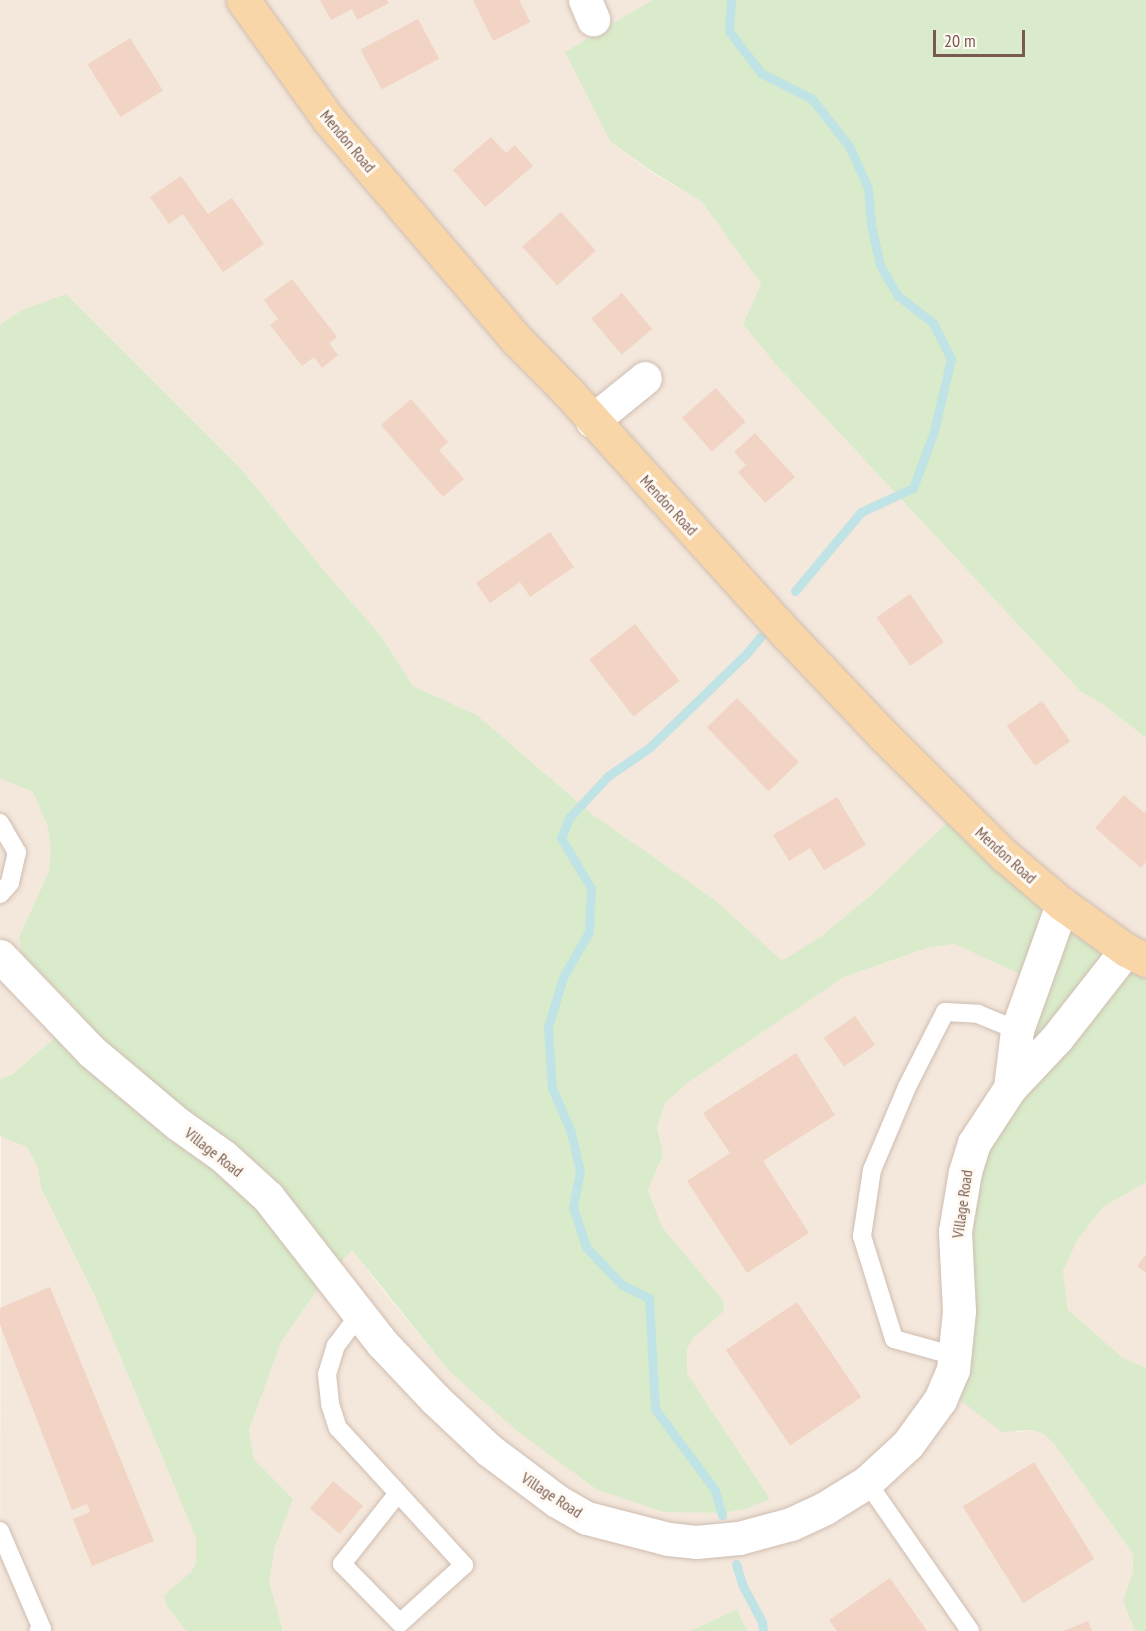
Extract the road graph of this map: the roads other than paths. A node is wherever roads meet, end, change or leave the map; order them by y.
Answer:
1 (243, 0) edge
2 (645, 378) dead end
3 (592, 421) junction
4 (0, 823) edge
5 (0, 894) edge
6 (1062, 904) junction
7 (1136, 955) edge
8 (0, 956) edge
9 (1017, 1030) junction
10 (1010, 1088) junction
11 (359, 1315) junction
12 (954, 1356) junction
13 (867, 1482) junction
14 (398, 1493) junction
15 (0, 1531) edge
16 (38, 1631) edge
17 (970, 1631) edge

1 - 3 main road, Mendon Road
2 - 3 street
3 - 6 main road, Mendon Road
4 - 5 lane
6 - 7 main road, Mendon Road
6 - 9 street, Village Road
7 - 10 street, Village Road
8 - 11 street, Village Road
9 - 10 street, Village Road
9 - 12 lane
10 - 12 street, Village Road
11 - 13 street, Village Road
11 - 14 lane
12 - 13 street, Village Road
13 - 17 lane
14 - 14 lane
15 - 16 lane

